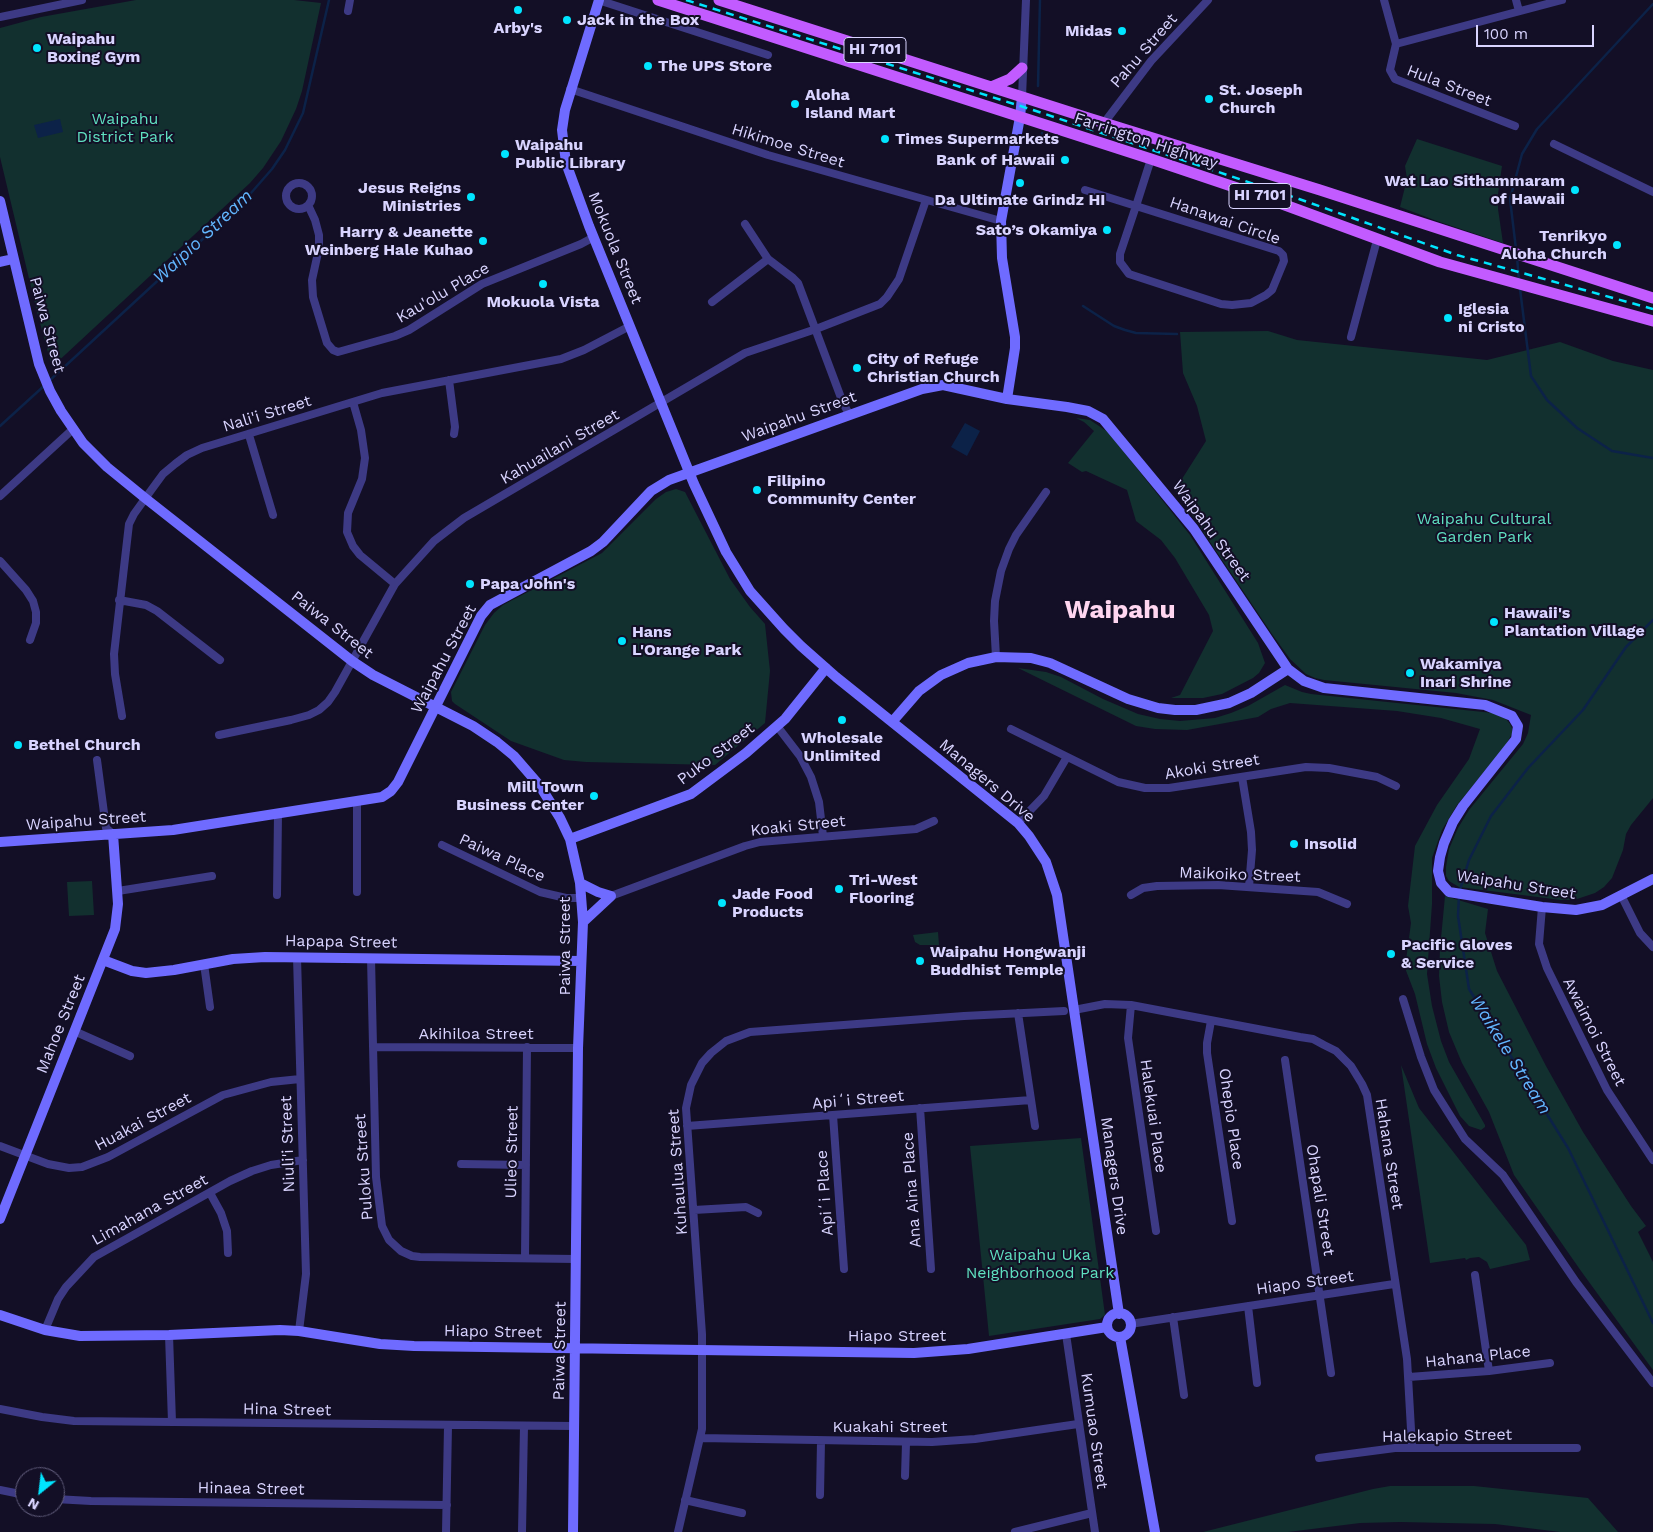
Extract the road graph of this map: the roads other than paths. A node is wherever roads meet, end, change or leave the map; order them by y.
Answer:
1 (82, 0) edge
2 (350, 0) edge
3 (599, 0) edge
4 (658, 0) edge
5 (719, 0) edge
6 (1026, 0) edge
7 (1208, 0) edge
8 (1384, 0) edge
9 (1516, 0) edge
10 (1562, 0) edge
11 (348, 11) dead end
12 (1519, 11) junction
13 (0, 17) edge
14 (1396, 44) junction
15 (768, 55) dead end
16 (1022, 68) junction
17 (991, 87) junction
18 (570, 89) junction
19 (1022, 97) junction
20 (1020, 117) junction
21 (1104, 123) junction
22 (1514, 126) dead end
23 (1554, 144) dead end
24 (1151, 159) junction
25 (1085, 190) dead end
26 (1653, 192) edge
27 (926, 200) junction
28 (0, 201) edge
29 (308, 205) dead end
30 (1136, 206) junction
31 (1001, 221) junction
32 (745, 224) dead end
33 (594, 237) junction
34 (1377, 240) junction
35 (14, 259) junction
36 (768, 259) junction
37 (0, 262) edge
38 (1653, 298) edge
39 (712, 302) dead end
40 (1653, 320) edge
41 (630, 326) junction
42 (816, 329) junction
43 (1351, 337) dead end
44 (449, 380) junction
45 (1007, 399) junction
46 (353, 402) junction
47 (661, 403) junction
48 (849, 414) junction
49 (72, 430) junction
50 (249, 434) junction
51 (454, 434) dead end
52 (690, 473) junction
53 (1046, 492) dead end
54 (0, 496) edge
55 (145, 498) junction
56 (273, 514) dead end
57 (0, 561) edge
58 (394, 584) junction
59 (119, 600) junction
60 (30, 640) dead end
61 (996, 658) junction
62 (220, 660) dead end
63 (352, 661) junction
64 (826, 668) junction
65 (1288, 669) junction
66 (436, 707) junction
67 (122, 716) dead end
68 (892, 722) junction
69 (777, 726) junction
70 (1011, 729) dead end
71 (219, 735) dead end
72 (1067, 758) junction
73 (97, 760) dead end
74 (1242, 777) junction
75 (1396, 786) dead end
76 (357, 802) junction
77 (278, 814) junction
78 (934, 821) dead end
79 (1018, 823) junction
80 (113, 834) junction
81 (823, 836) junction
82 (570, 839) junction
83 (0, 842) edge
84 (442, 845) dead end
85 (212, 876) dead end
86 (1653, 879) edge
87 (580, 883) junction
88 (1249, 887) junction
89 (118, 891) junction
90 (357, 892) dead end
91 (1131, 894) dead end
92 (277, 895) dead end
93 (1621, 895) junction
94 (611, 896) junction
95 (582, 898) junction
96 (1347, 904) dead end
97 (1542, 907) junction
98 (583, 922) junction
99 (1653, 947) edge
100 (297, 956) junction
101 (371, 958) junction
102 (103, 960) junction
103 (581, 961) junction
104 (204, 964) junction
105 (1403, 999) dead end
106 (1131, 1005) junction
107 (210, 1007) dead end
108 (1069, 1011) junction
109 (1018, 1013) junction
110 (1211, 1021) junction
111 (74, 1031) junction
112 (373, 1047) junction
113 (527, 1048) junction
114 (578, 1048) junction
115 (130, 1056) dead end
116 (1285, 1060) dead end
117 (300, 1079) junction
118 (1031, 1100) junction
119 (920, 1108) junction
120 (833, 1116) junction
121 (687, 1126) junction
122 (1035, 1126) dead end
123 (0, 1146) edge
124 (25, 1156) junction
125 (303, 1160) junction
126 (1653, 1160) edge
127 (461, 1164) dead end
128 (526, 1164) junction
129 (210, 1193) junction
130 (694, 1210) junction
131 (758, 1214) dead end
132 (0, 1219) edge
133 (1232, 1221) dead end
134 (1156, 1231) dead end
135 (228, 1253) dead end
136 (525, 1258) junction
137 (576, 1259) junction
138 (844, 1269) dead end
139 (931, 1269) dead end
140 (1475, 1275) dead end
141 (1394, 1284) junction
142 (1320, 1296) junction
143 (1248, 1306) junction
144 (0, 1314) edge
145 (1119, 1314) junction
146 (1173, 1317) junction
147 (1130, 1324) junction
148 (1107, 1327) junction
149 (45, 1330) junction
150 (299, 1331) junction
151 (1066, 1334) junction
152 (170, 1335) junction
153 (1120, 1337) junction
154 (575, 1348) junction
155 (703, 1349) junction
156 (1550, 1363) dead end
157 (1489, 1371) junction
158 (1331, 1373) dead end
159 (1409, 1377) junction
160 (1257, 1383) dead end
161 (1653, 1383) edge
162 (1184, 1395) dead end
163 (0, 1408) edge
164 (172, 1422) junction
165 (1078, 1424) junction
166 (448, 1426) junction
167 (524, 1426) junction
168 (574, 1426) junction
169 (700, 1438) junction
170 (821, 1440) junction
171 (906, 1443) junction
172 (1412, 1447) junction
173 (1577, 1448) dead end
174 (1318, 1458) dead end
175 (905, 1476) dead end
176 (0, 1490) edge
177 (15, 1493) edge
178 (820, 1494) dead end
179 (65, 1500) edge
180 (685, 1500) junction
181 (446, 1505) junction
182 (742, 1513) dead end
183 (1092, 1514) junction
184 (573, 1531) edge
185 (446, 1532) edge
186 (522, 1532) edge
187 (678, 1532) edge
188 (1015, 1532) edge
189 (1095, 1532) edge
190 (1155, 1532) edge

1 - 13 street
2 - 11 street
3 - 15 street
3 - 18 street, Mokuola Street
4 - 20 main road, Farrington Highway / HI 7101
5 - 17 main road, Farrington Highway / HI 7101
6 - 16 street
7 - 21 street, Pahu Street
8 - 14 street, Hula Street
9 - 12 street
10 - 12 street
12 - 14 street
14 - 22 street, Hula Street
16 - 17 main road
16 - 19 street
17 - 19 main road, Farrington Highway / HI 7101
18 - 27 street, Hikimoe Street
18 - 33 street, Mokuola Street
19 - 20 street
19 - 21 main road, Farrington Highway / HI 7101
20 - 24 main road, Farrington Highway / HI 7101
20 - 31 street
21 - 38 main road, Farrington Highway / HI 7101
23 - 26 street
24 - 30 street, Hanawai Circle
24 - 34 main road, Farrington Highway / HI 7101
25 - 30 street, Hanawai Circle
27 - 31 street, Hikimoe Street
27 - 42 street, Kahuailani Street
28 - 35 street, Paiwa Street
29 - 33 street, Kau'olu Place
30 - 30 street, Hanawai Circle
31 - 45 street
32 - 36 street
33 - 41 street, Mokuola Street
34 - 40 main road, Farrington Highway / HI 7101
34 - 43 street
35 - 37 street
35 - 49 street, Paiwa Street
36 - 39 street
36 - 42 street
41 - 44 street, Nali'i Street
41 - 47 street, Mokuola Street
42 - 47 street, Kahuailani Street
42 - 48 street
44 - 46 street, Nali'i Street
44 - 51 street
45 - 48 street, Waipahu Street
45 - 65 street, Waipahu Street
46 - 50 street, Nali'i Street
46 - 58 street
47 - 52 street, Mokuola Street
47 - 58 street, Kahuailani Street
48 - 52 street, Waipahu Street
49 - 54 street
49 - 55 street, Paiwa Street
50 - 55 street, Nali'i Street
50 - 56 street
52 - 64 street, Managers Drive
52 - 66 street, Waipahu Street
53 - 61 street
55 - 59 street, Nali'i Street
55 - 63 street, Paiwa Street
57 - 60 street
58 - 63 street, Kahuailani Street
59 - 62 street
59 - 67 street, Nali'i Street
61 - 65 street
61 - 68 street
63 - 66 street, Paiwa Street
63 - 71 street, Kahuailani Street
64 - 68 street, Managers Drive
64 - 69 street, Puko Street
65 - 97 street, Waipahu Street
66 - 76 street, Waipahu Street
66 - 82 street, Paiwa Street
68 - 79 street, Managers Drive
69 - 81 street
69 - 82 street, Puko Street
70 - 72 street, Akoki Street
72 - 74 street, Akoki Street
72 - 79 street
73 - 80 street
74 - 75 street, Akoki Street
74 - 88 street
76 - 77 street, Waipahu Street
76 - 90 street
77 - 80 street, Waipahu Street
77 - 92 street
78 - 81 street, Koaki Street
79 - 108 street, Managers Drive
80 - 83 street, Waipahu Street
80 - 89 street, Mahoe Street
81 - 94 street, Koaki Street
82 - 87 street, Paiwa Street
84 - 95 street, Paiwa Place
85 - 89 street
86 - 93 street, Waipahu Street
87 - 94 street
87 - 95 street, Paiwa Street
88 - 91 street, Maikoiko Street
88 - 96 street, Maikoiko Street
89 - 102 street, Mahoe Street
93 - 97 street, Waipahu Street
93 - 99 street
94 - 98 street
95 - 98 street, Paiwa Street
97 - 126 street, Awaimoi Street
98 - 103 street, Paiwa Street
100 - 101 street, Hapapa Street
100 - 104 street, Hapapa Street
100 - 117 street, Niuli'i Street
101 - 103 street, Hapapa Street
101 - 112 street, Puloku Street
102 - 104 street, Hapapa Street
102 - 111 street, Mahoe Street
103 - 114 street, Paiwa Street
104 - 107 street
105 - 161 street
106 - 108 street, Hahana Street
106 - 110 street, Hahana Street
106 - 134 street, Halekuai Place
108 - 109 street, Kuhaulua Street
108 - 145 street, Managers Drive
109 - 118 street
109 - 121 street, Kuhaulua Street
110 - 133 street, Ohepio Place
110 - 141 street, Hahana Street
111 - 115 street
111 - 124 street, Mahoe Street
112 - 113 street, Akihiloa Street
112 - 136 street, Puloku Street
113 - 114 street, Akihiloa Street
113 - 128 street, Ulieo Street
114 - 137 street, Paiwa Street
116 - 142 street, Ohapali Street
117 - 124 street, Huakai Street
117 - 125 street, Niuli'i Street
118 - 119 street, Apiʻi Street
118 - 122 street
119 - 120 street, Apiʻi Street
119 - 139 street, Ana Aina Place
120 - 121 street, Apiʻi Street
120 - 138 street, Apiʻi Place
121 - 130 street, Kuhaulua Street
123 - 124 street, Huakai Street
124 - 132 street, Mahoe Street
125 - 129 street, Limahana Street
125 - 150 street, Niuli'i Street
127 - 128 street
128 - 136 street, Ulieo Street
129 - 135 street
129 - 149 street, Limahana Street
130 - 131 street
130 - 155 street, Kuhaulua Street
136 - 137 street, Puloku Street
137 - 154 street, Paiwa Street
140 - 157 street
141 - 142 street, Hiapo Street
141 - 159 street, Hahana Street
142 - 143 street, Hiapo Street
142 - 158 street, Ohapali Street
143 - 146 street, Hiapo Street
143 - 160 street
144 - 149 street, Hiapo Street
145 - 147 street
145 - 148 street
146 - 147 street, Hiapo Street
146 - 162 street
147 - 153 street
148 - 151 street, Hiapo Street
148 - 153 street
149 - 152 street, Hiapo Street
150 - 152 street, Hiapo Street
150 - 154 street, Hiapo Street
151 - 155 street, Hiapo Street
151 - 165 street, Kumuao Street
152 - 164 street
153 - 190 street
154 - 155 street, Hiapo Street
154 - 168 street, Paiwa Street
155 - 169 street, Kuhaulua Street
156 - 157 street, Hahana Place
157 - 159 street, Hahana Place
159 - 172 street, Hahana Street
163 - 164 street, Hina Street
164 - 166 street, Hina Street
165 - 171 street, Kuakahi Street
165 - 183 street, Kumuao Street
166 - 167 street, Hina Street
166 - 181 street
167 - 168 street, Hina Street
167 - 186 street
168 - 184 street, Paiwa Street
169 - 170 street, Kuakahi Street
169 - 180 street, Kuhaulua Street
170 - 171 street, Kuakahi Street
170 - 178 street
171 - 175 street
172 - 173 street, Halekapio Street
172 - 174 street, Halekapio Street
176 - 177 street
179 - 181 street, Hinaea Street
180 - 182 street
180 - 187 street, Kuhaulua Street
181 - 185 street
183 - 188 street
183 - 189 street, Kumuao Street

